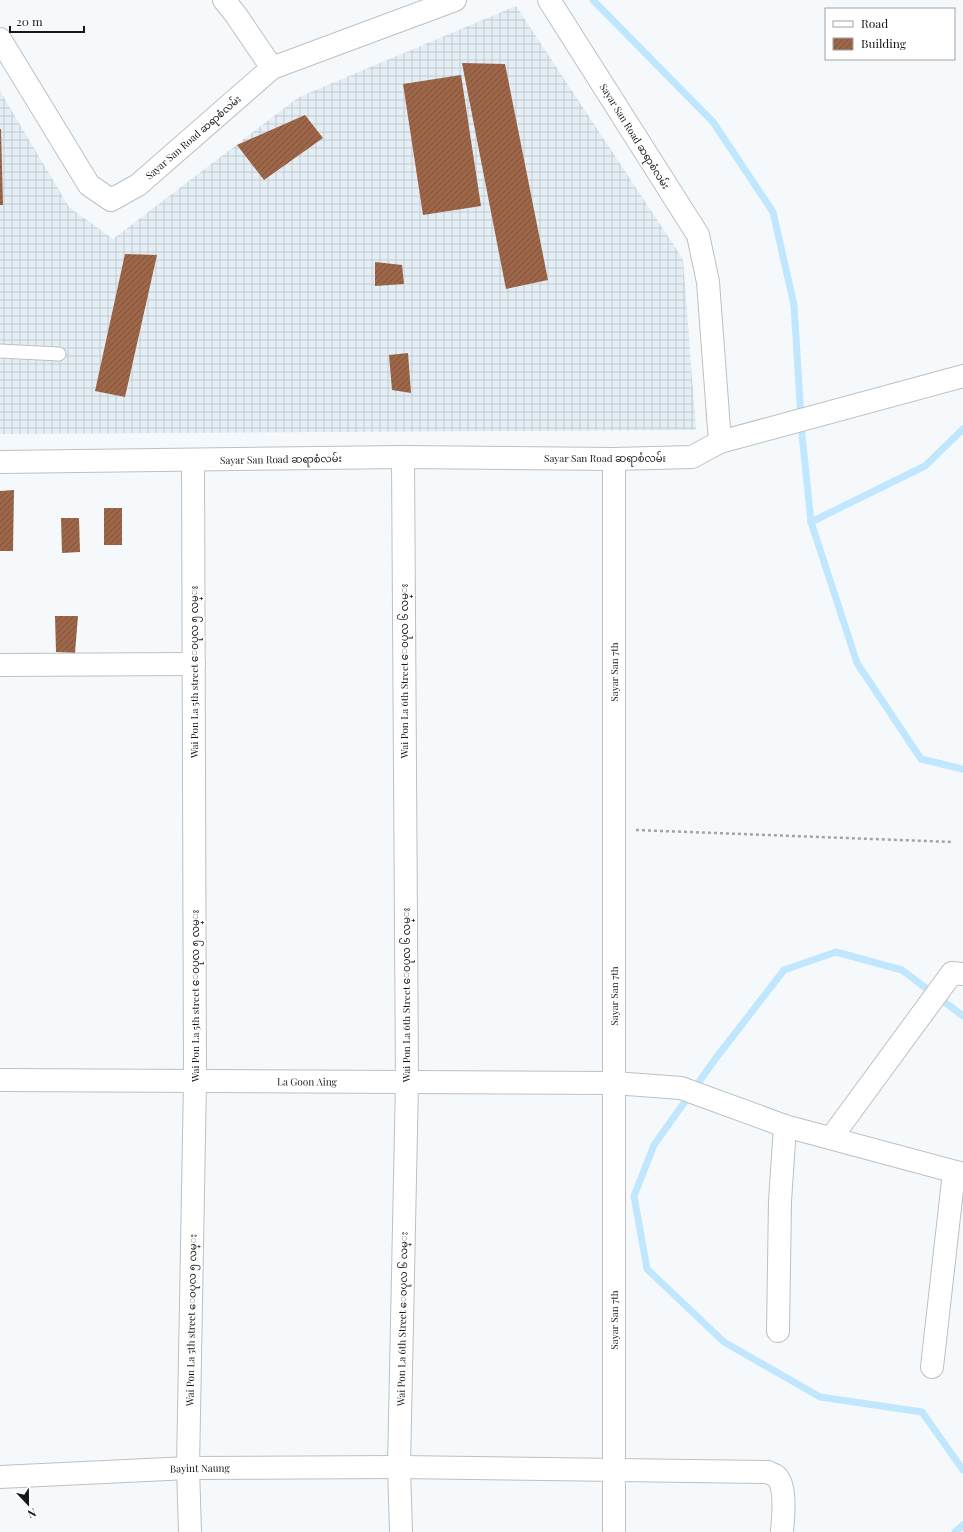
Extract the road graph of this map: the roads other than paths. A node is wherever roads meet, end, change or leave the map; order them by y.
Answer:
1 (224, 0) edge
2 (455, 0) edge
3 (549, 0) edge
4 (408, 8) edge
5 (0, 40) edge
6 (272, 68) junction
7 (0, 351) edge
8 (59, 354) dead end
9 (963, 376) edge
10 (720, 442) junction
11 (403, 457) junction
12 (614, 459) junction
13 (194, 460) junction
14 (0, 462) edge
15 (194, 664) junction
16 (0, 665) edge
17 (963, 974) edge
18 (0, 1080) edge
19 (195, 1081) junction
20 (407, 1082) junction
21 (614, 1083) junction
22 (785, 1126) junction
23 (831, 1138) junction
24 (959, 1173) edge
25 (778, 1331) dead end
26 (932, 1367) dead end
27 (399, 1467) junction
28 (188, 1468) junction
29 (614, 1469) junction
30 (0, 1477) edge
31 (190, 1532) edge
32 (401, 1532) edge
33 (614, 1532) edge
34 (782, 1532) edge

1 - 6 street
2 - 4 street, Sayar San Road ဆရာစံလမ်း
3 - 10 street, Sayar San Road ဆရာစံလမ်း
4 - 6 street, Sayar San Road ဆရာစံလမ်း
5 - 6 street, Sayar San Road ဆရာစံလမ်း
7 - 8 lane
9 - 10 street
10 - 12 street, Sayar San Road ဆရာစံလမ်း
11 - 12 street, Sayar San Road ဆရာစံလမ်း
11 - 13 street, Sayar San Road ဆရာစံလမ်း
11 - 20 street, Wai Pon La 6th Street ေဝပုလ ၆ လမ္း
12 - 21 street, Sayar San 7th
13 - 14 street, Sayar San Road ဆရာစံလမ်း
13 - 15 street, Wai Pon La 5th street ေဝပုလ ၅ လမ္း
15 - 16 street
15 - 19 street, Wai Pon La 5th street ေဝပုလ ၅ လမ္း
17 - 23 street
18 - 19 street, La Goon Aing
19 - 20 street, La Goon Aing
19 - 28 street, Wai Pon La 5th street ေဝပုလ ၅ လမ္း
20 - 21 street, La Goon Aing
20 - 27 street, Wai Pon La 6th Street ေဝပုလ ၆ လမ္း
21 - 22 street, La Goon Aing
21 - 29 street, Sayar San 7th
22 - 23 street, La Goon Aing
22 - 25 street
23 - 24 street, La Goon Aing
24 - 26 street
27 - 28 street, Bayint Naung
27 - 29 street, Bayint Naung
27 - 32 street, Wai Pon La 6th Street ေဝပုလ ၆ လမ္း
28 - 30 street, Bayint Naung
28 - 31 street, Wai Pon La 5th street ေဝပုလ ၅ လမ္း
29 - 33 street, Sayar San 7th
29 - 34 street, Bayint Naung

